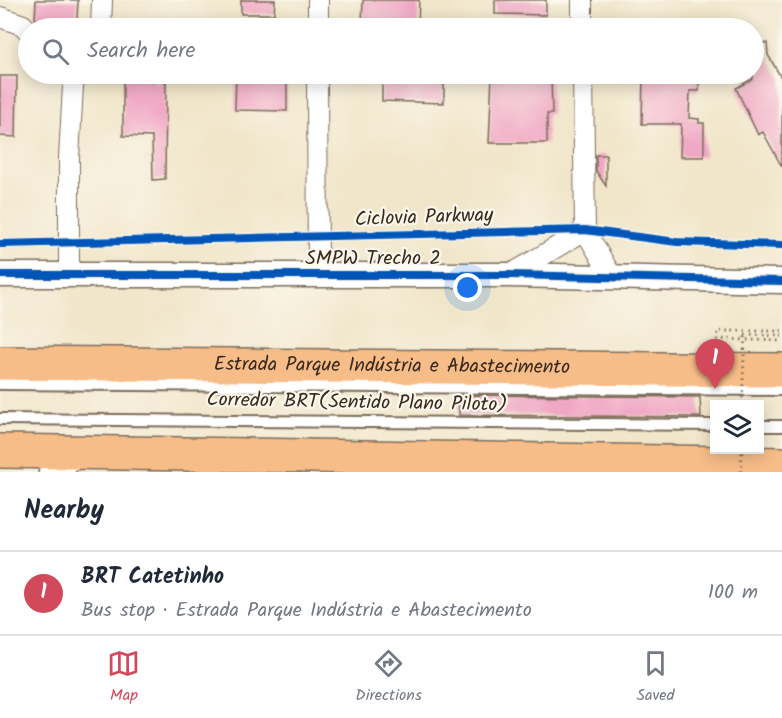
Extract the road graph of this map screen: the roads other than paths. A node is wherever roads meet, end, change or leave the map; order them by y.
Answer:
1 (102, 0) edge
2 (318, 0) edge
3 (582, 0) edge
4 (0, 17) edge
5 (101, 18) edge
6 (318, 18) edge
7 (582, 18) edge
8 (18, 23) edge
9 (71, 84) edge
10 (317, 84) edge
11 (583, 84) edge
12 (585, 230) junction
13 (0, 275) edge
14 (318, 275) junction
15 (510, 275) junction
16 (69, 276) junction
17 (612, 278) junction
18 (782, 281) edge
19 (0, 363) edge
20 (782, 370) edge
21 (0, 384) edge
22 (782, 390) edge
23 (0, 419) edge
24 (710, 425) edge
25 (764, 426) edge
26 (782, 426) edge
27 (0, 452) edge
28 (782, 464) edge

1 - 5 street
2 - 6 street
3 - 7 street
4 - 8 street
9 - 16 street
10 - 14 street
11 - 12 street
12 - 15 street
12 - 17 street
13 - 16 street, SMPW Trecho 2
14 - 15 street, SMPW Trecho 2
14 - 16 street, SMPW Trecho 2
15 - 17 street, SMPW Trecho 2
17 - 18 street, SMPW Trecho 2
19 - 20 highway, Estrada Parque Indústria e Abastecimento
21 - 22 lane
23 - 24 lane, Corredor BRT(Sentido Plano Piloto)
25 - 26 lane
27 - 28 highway

